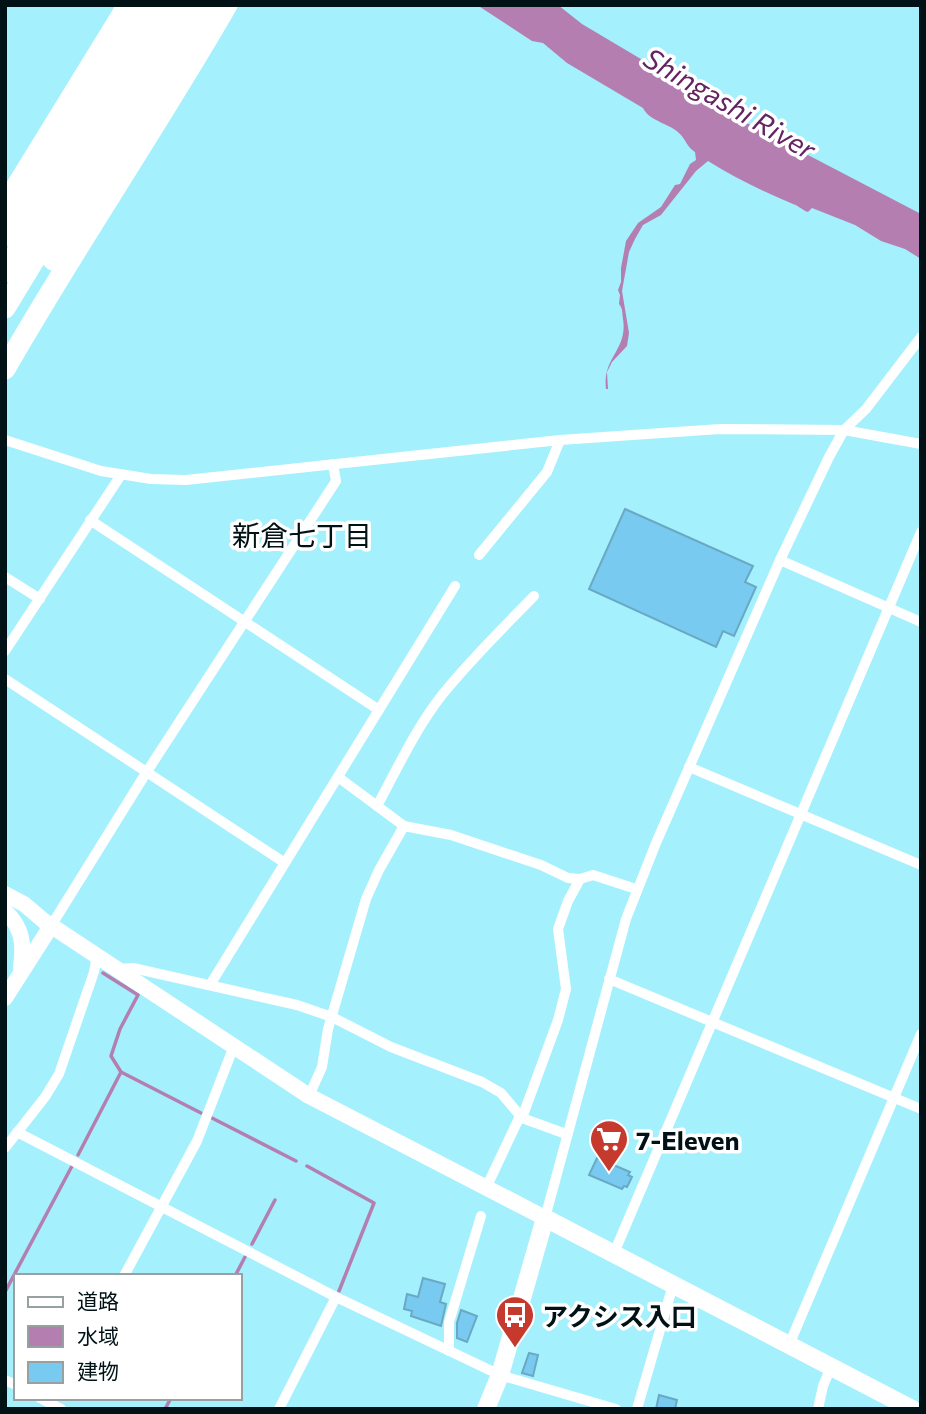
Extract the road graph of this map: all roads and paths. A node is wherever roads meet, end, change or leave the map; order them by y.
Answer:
1 (128, 5) edge
2 (146, 5) edge
3 (167, 5) edge
4 (189, 5) edge
5 (210, 5) edge
6 (227, 5) edge
7 (5, 205) edge
8 (5, 236) edge
9 (5, 272) edge
10 (5, 308) edge
11 (921, 337) edge
12 (5, 346) edge
13 (5, 369) edge
14 (844, 430) junction
15 (5, 440) edge
16 (560, 440) junction
17 (921, 444) edge
18 (334, 464) junction
19 (121, 475) junction
20 (90, 520) junction
21 (921, 532) edge
22 (479, 555) dead end
23 (780, 560) junction
24 (5, 577) edge
25 (455, 586) dead end
26 (534, 596) dead end
27 (40, 599) junction
28 (889, 608) junction
29 (244, 622) junction
30 (921, 622) edge
31 (5, 651) edge
32 (5, 679) edge
33 (379, 710) junction
34 (689, 767) junction
35 (146, 773) junction
36 (338, 778) junction
37 (377, 806) junction
38 (802, 814) junction
39 (404, 826) junction
40 (285, 863) junction
41 (921, 864) edge
42 (580, 879) junction
43 (636, 889) junction
44 (5, 894) edge
45 (5, 910) edge
46 (47, 924) junction
47 (97, 955) junction
48 (118, 969) junction
49 (20, 973) junction
50 (609, 979) junction
51 (210, 985) junction
52 (5, 998) edge
53 (332, 1017) junction
54 (714, 1021) junction
55 (921, 1034) edge
56 (234, 1046) junction
57 (309, 1096) junction
58 (894, 1097) junction
59 (921, 1109) edge
60 (521, 1117) junction
61 (17, 1132) junction
62 (566, 1134) junction
63 (5, 1148) edge
64 (486, 1188) junction
65 (161, 1206) junction
66 (481, 1216) dead end
67 (544, 1218) junction
68 (614, 1253) junction
69 (125, 1274) edge
70 (673, 1285) junction
71 (336, 1297) junction
72 (789, 1345) junction
73 (449, 1351) junction
74 (831, 1367) junction
75 (500, 1376) junction
76 (279, 1409) edge
77 (486, 1409) edge
78 (616, 1409) edge
79 (637, 1409) edge
80 (818, 1409) edge
81 (912, 1409) edge

1 - 7 highway
2 - 8 highway
3 - 9 highway
4 - 10 highway
5 - 12 highway
6 - 13 highway
11 - 14 street
14 - 16 street
14 - 17 street
14 - 23 street
15 - 19 street
16 - 18 street
16 - 22 street
18 - 19 street
18 - 29 street
19 - 20 street
20 - 27 street
20 - 29 street
21 - 28 street
23 - 28 street
23 - 34 street
24 - 27 street
25 - 33 street
26 - 37 street
27 - 31 street
28 - 30 street
28 - 38 street
29 - 33 street
29 - 35 street
32 - 35 street
33 - 36 street
34 - 38 street
34 - 43 street
35 - 40 street
35 - 46 street
36 - 37 street
36 - 40 street
37 - 39 street
38 - 41 street
38 - 54 street
39 - 42 street
39 - 53 street
40 - 51 street
42 - 43 street
42 - 60 street
43 - 50 street
44 - 46 street
45 - 46 street
45 - 49 street
46 - 47 street
46 - 49 street
47 - 48 street
47 - 61 street
48 - 51 street
48 - 56 street
49 - 52 street
50 - 54 street
50 - 62 street
51 - 53 street
53 - 57 street
53 - 60 street
54 - 58 street
54 - 68 street
55 - 58 street
56 - 57 street
56 - 65 street
57 - 64 street
58 - 59 street
58 - 72 street
60 - 62 street
60 - 64 street
61 - 63 street
61 - 65 street
62 - 67 street
64 - 67 street
65 - 69 street
65 - 71 street
66 - 73 street
67 - 68 main road
67 - 75 main road
68 - 70 main road
70 - 72 main road
70 - 79 street
71 - 73 street
71 - 76 street
72 - 74 main road
73 - 75 street
74 - 80 street
74 - 81 main road
75 - 77 main road
75 - 78 street

